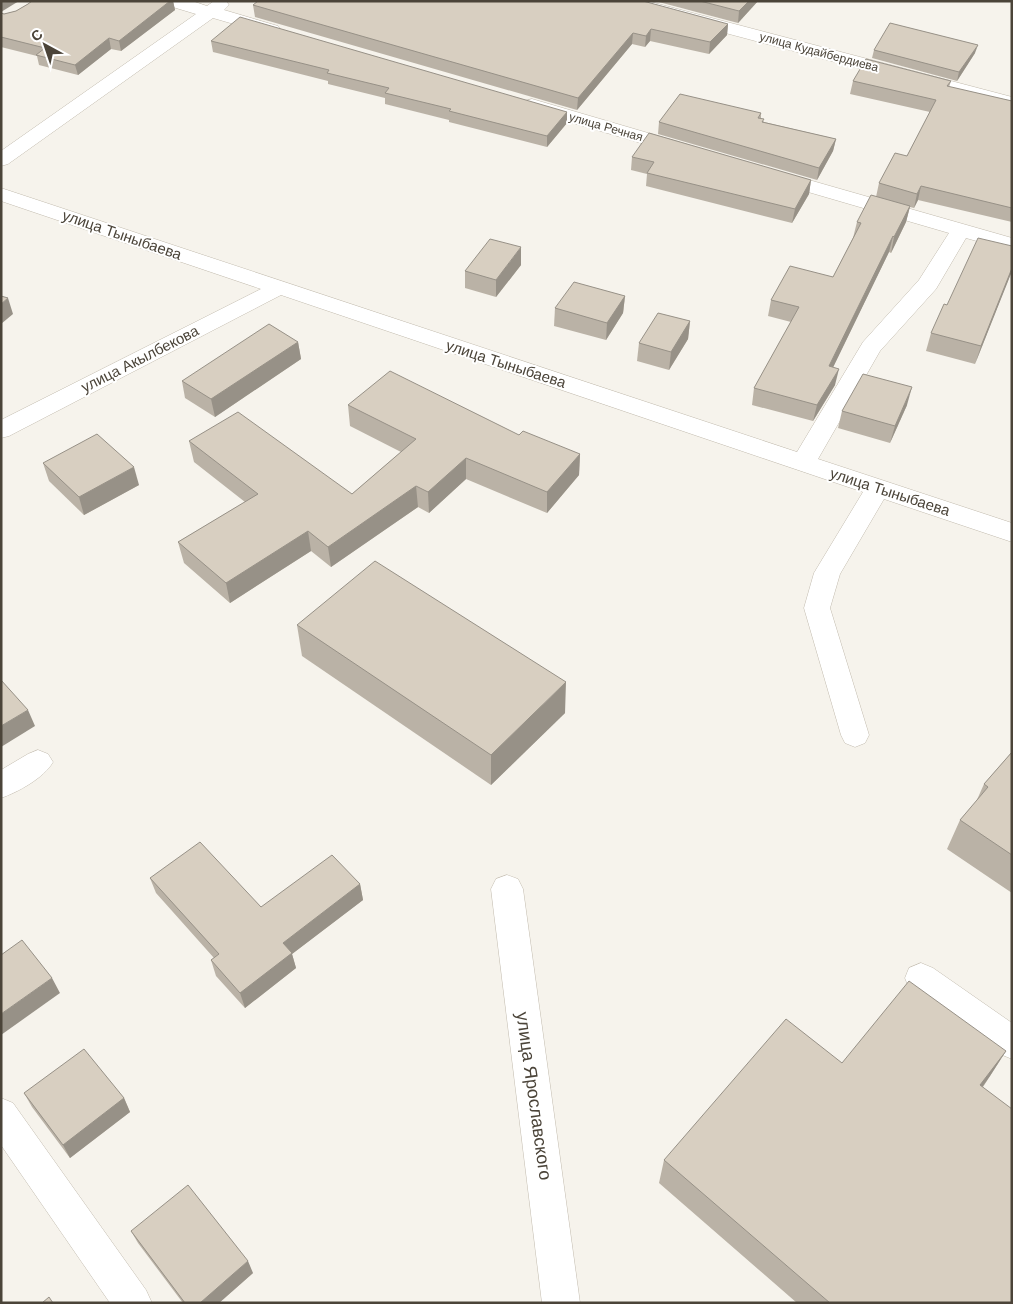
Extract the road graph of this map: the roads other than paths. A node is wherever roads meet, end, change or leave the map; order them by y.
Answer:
1 (172, 1) edge
2 (626, 1) edge
3 (218, 6) edge
4 (286, 34) edge
5 (514, 100) edge
6 (1012, 103) edge
7 (695, 153) edge
8 (1, 160) edge
9 (761, 172) edge
10 (1, 194) edge
11 (960, 230) junction
12 (1012, 245) edge
13 (279, 288) junction
14 (1, 430) edge
15 (803, 463) junction
16 (878, 488) junction
17 (1012, 533) edge
18 (855, 735) dead end
19 (38, 762) dead end
20 (1, 786) edge
21 (507, 889) dead end
22 (921, 978) dead end
23 (1012, 1042) edge
24 (1, 1115) edge
25 (133, 1303) edge
26 (562, 1303) edge

1 - 3 street
2 - 6 street, улица Кудайбердиева
3 - 4 street
3 - 8 street
5 - 7 street, улица Речная
9 - 11 street
10 - 13 street, улица Тыныбаева
11 - 12 street
11 - 15 street
13 - 14 street, улица Акылбекова
13 - 15 street, улица Тыныбаева
15 - 16 street, улица Тыныбаева
16 - 17 street, улица Тыныбаева
16 - 18 street
19 - 20 street
21 - 26 street, улица Ярославского
22 - 23 street
24 - 25 street

